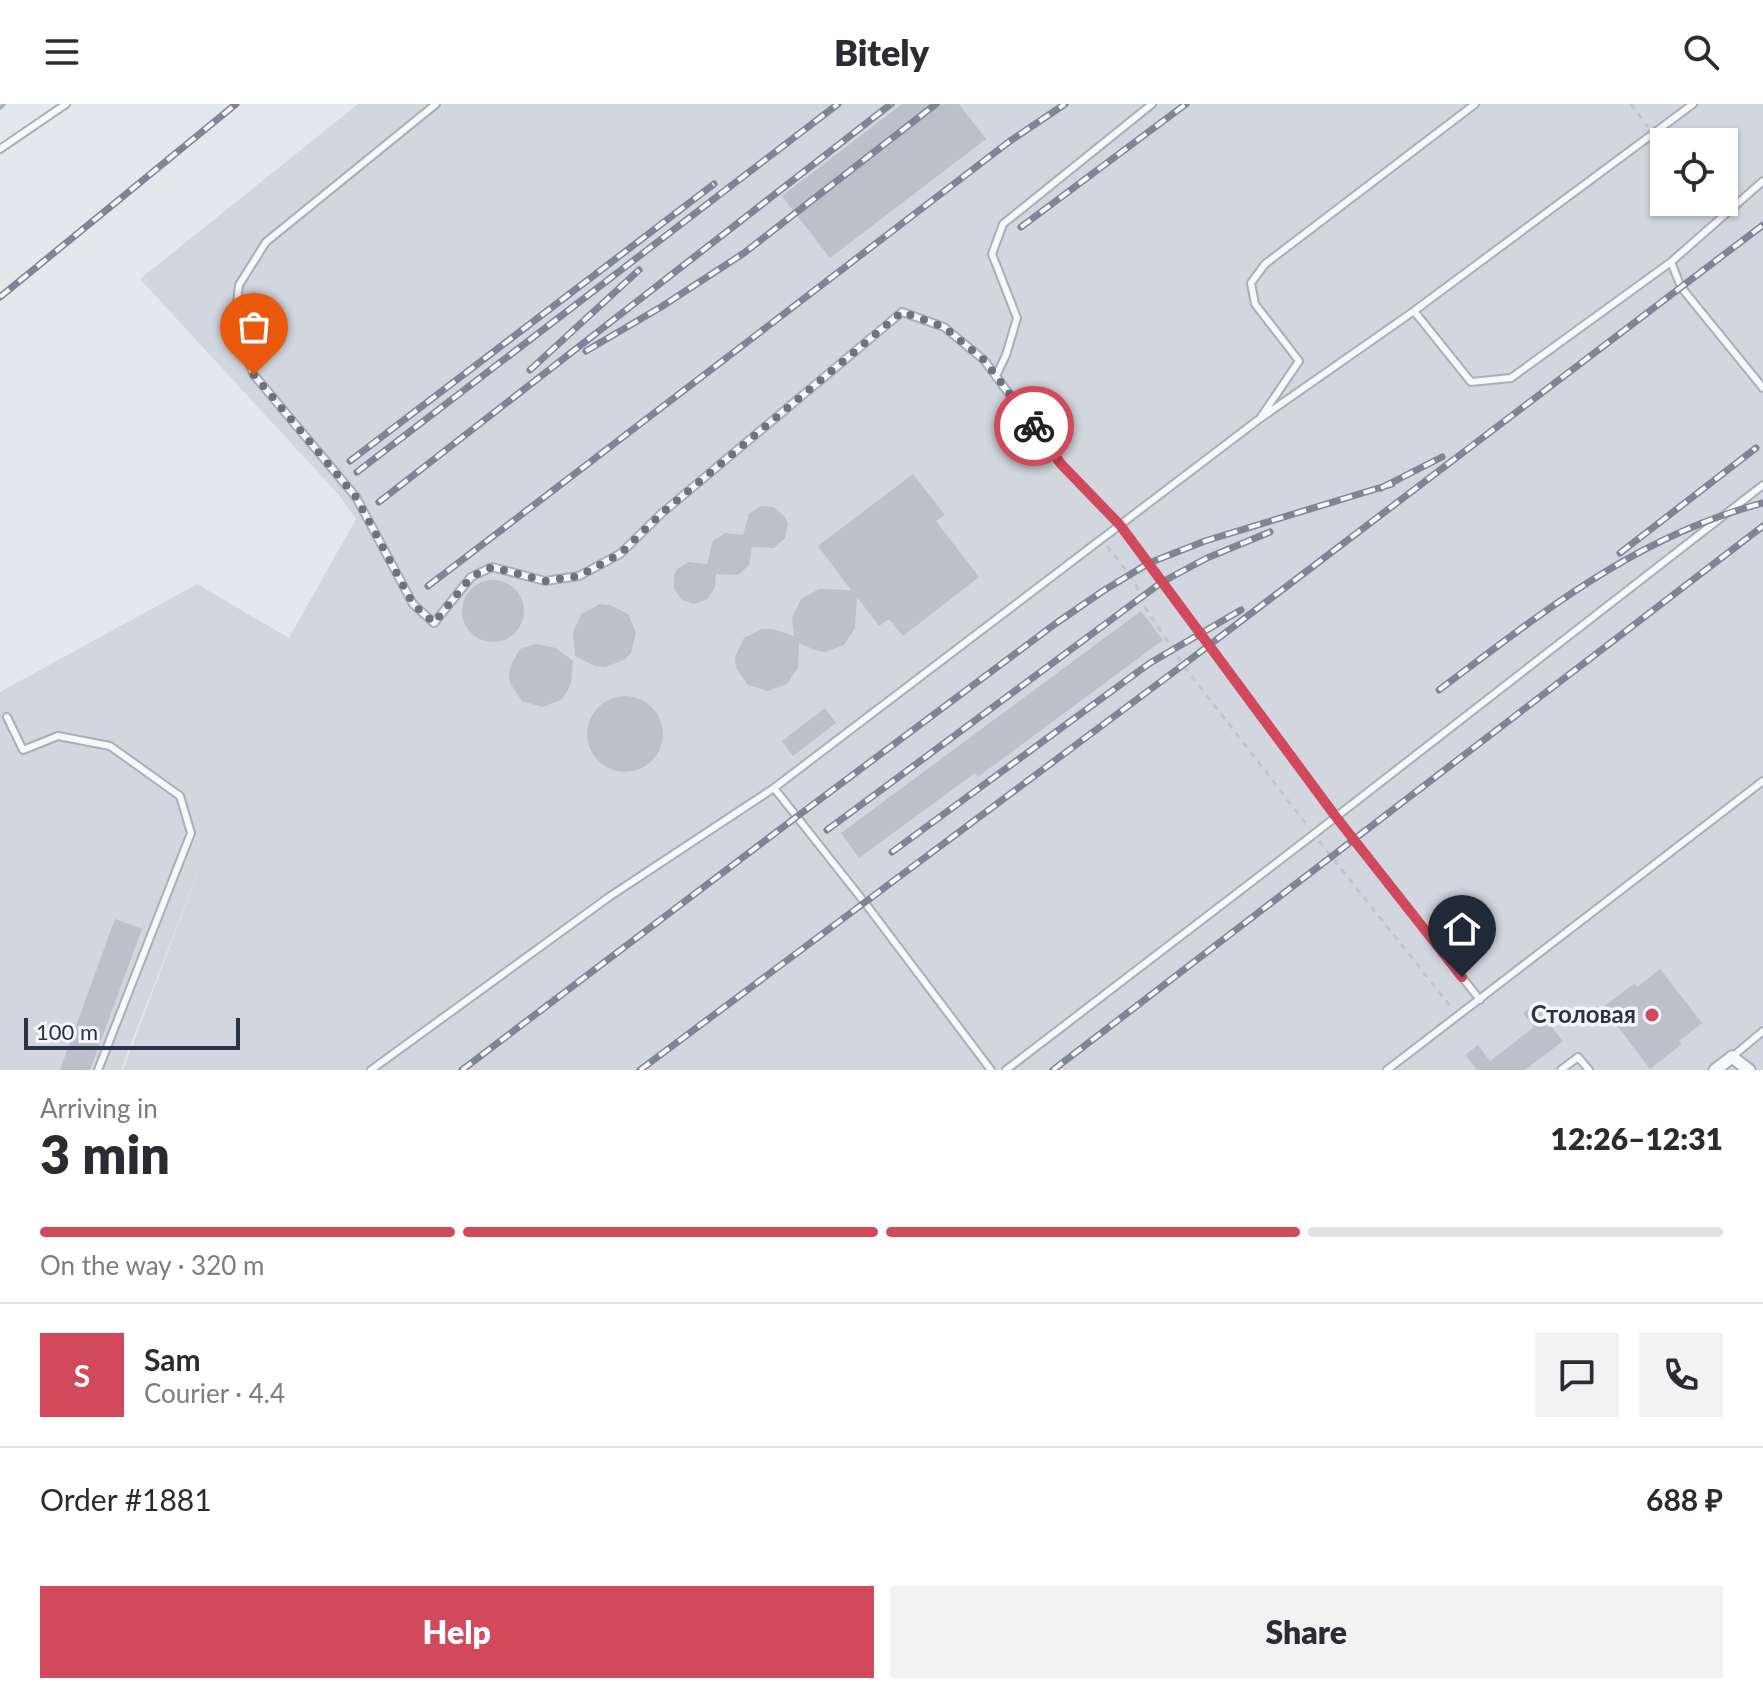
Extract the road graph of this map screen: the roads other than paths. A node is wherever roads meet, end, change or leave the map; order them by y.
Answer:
1 (66, 104) edge
2 (436, 104) edge
3 (1152, 104) edge
4 (1475, 104) edge
5 (1693, 104) edge
6 (0, 149) edge
7 (1763, 181) edge
8 (1671, 262) junction
9 (1414, 311) junction
10 (996, 376) junction
11 (1763, 388) edge
12 (1258, 420) junction
13 (1763, 485) edge
14 (1120, 525) junction
15 (7, 717) dead end
16 (1763, 781) edge
17 (774, 788) junction
18 (1336, 817) junction
19 (1480, 1000) junction
20 (1763, 1031) edge
21 (1732, 1057) junction
22 (98, 1070) edge
23 (371, 1070) edge
24 (991, 1070) edge
25 (1006, 1070) edge
26 (1387, 1070) edge
27 (1561, 1070) edge
28 (1589, 1070) edge
29 (1715, 1070) edge
30 (1749, 1070) edge

1 - 6 lane
2 - 10 lane
3 - 10 lane
4 - 12 lane
5 - 9 lane
7 - 8 lane
8 - 9 lane
8 - 11 lane
9 - 12 lane
10 - 14 lane
12 - 14 lane
13 - 18 lane
14 - 17 lane
14 - 18 lane
15 - 22 lane
16 - 19 lane
17 - 23 lane
17 - 24 lane
18 - 19 lane
18 - 25 lane
19 - 26 lane
20 - 21 lane
21 - 29 street
21 - 30 street
27 - 28 lane

